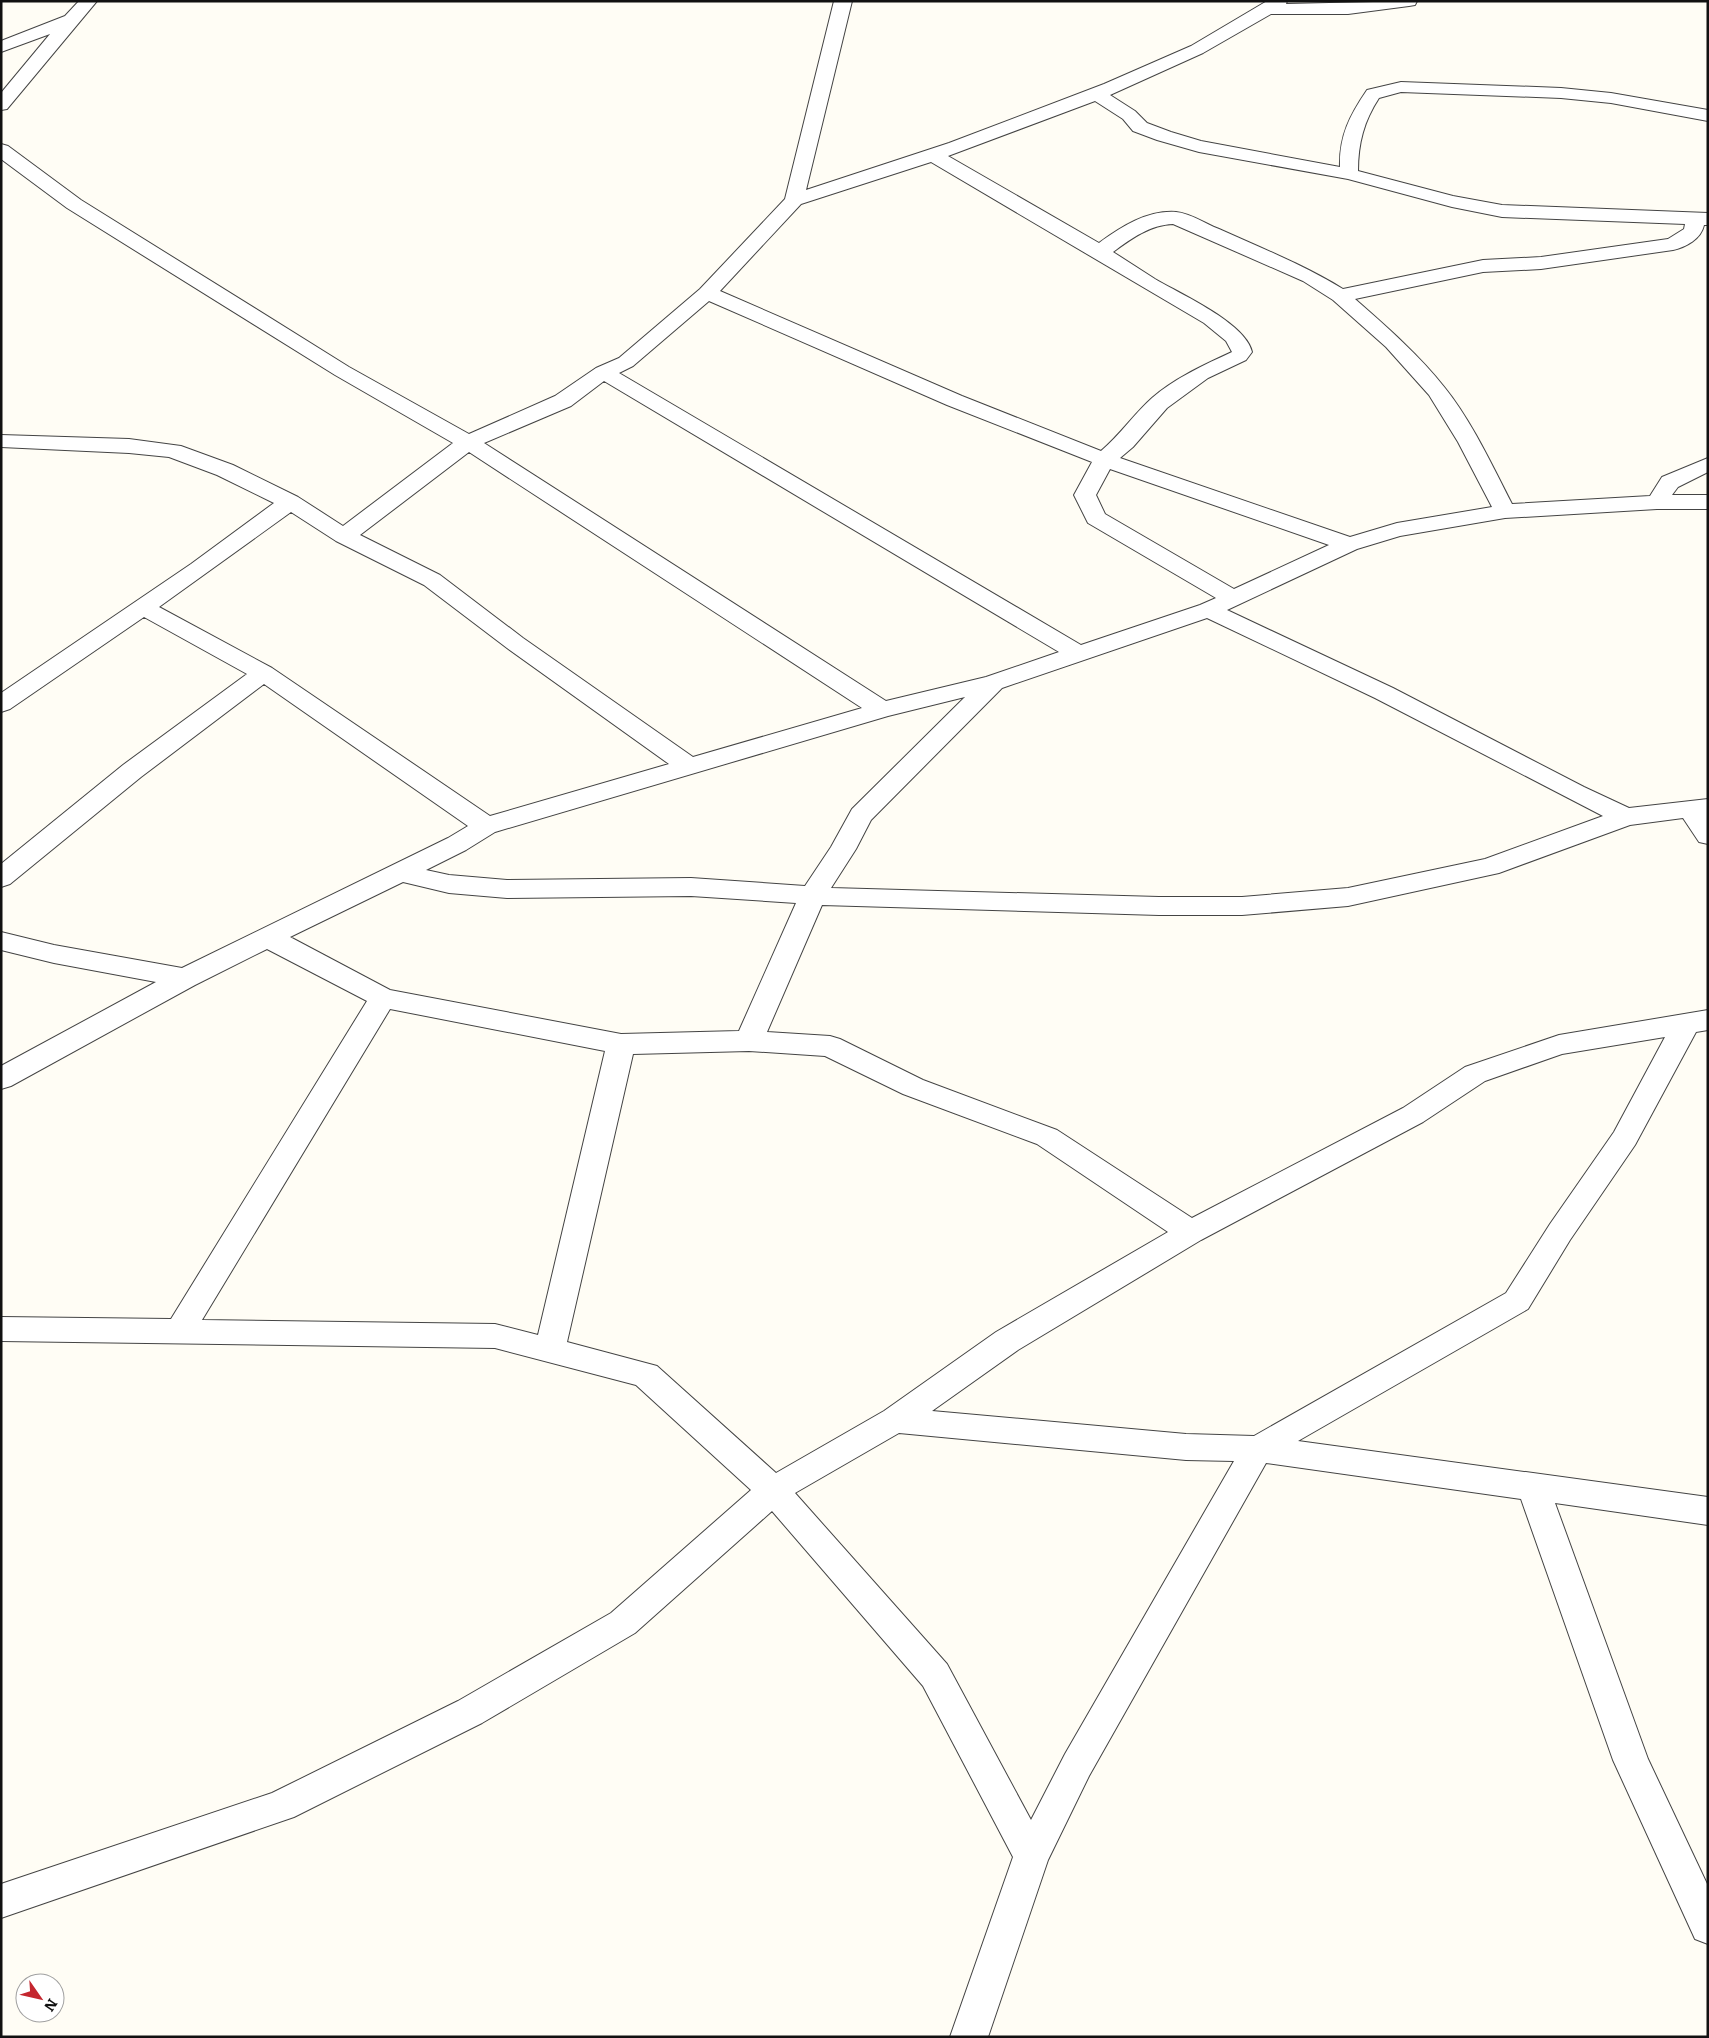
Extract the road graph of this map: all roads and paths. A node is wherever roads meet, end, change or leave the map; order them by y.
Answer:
1 (89, 1) edge
2 (843, 1) edge
3 (1409, 1) edge
4 (1273, 5) edge
5 (71, 20) junction
6 (1, 47) edge
7 (1097, 94) junction
8 (1, 105) edge
9 (1708, 116) edge
10 (1, 150) edge
11 (934, 156) junction
12 (1349, 174) junction
13 (794, 200) junction
14 (1702, 219) edge
15 (1100, 252) junction
16 (707, 293) junction
17 (1340, 296) junction
18 (603, 372) junction
19 (1, 441) edge
20 (468, 442) junction
21 (1105, 460) junction
22 (1708, 464) edge
23 (290, 502) junction
24 (1656, 502) junction
25 (1708, 502) edge
26 (1505, 511) junction
27 (344, 536) junction
28 (1349, 544) junction
29 (1233, 598) junction
30 (142, 608) junction
31 (1208, 610) junction
32 (1079, 654) junction
33 (264, 673) junction
34 (993, 683) junction
35 (1, 704) edge
36 (882, 710) junction
37 (690, 767) junction
38 (1699, 809) edge
39 (1626, 817) junction
40 (486, 826) junction
41 (1708, 836) edge
42 (399, 872) junction
43 (1, 878) edge
44 (813, 895) junction
45 (267, 937) junction
46 (1, 941) edge
47 (185, 978) junction
48 (383, 998) junction
49 (1698, 1021) edge
50 (749, 1041) junction
51 (621, 1044) junction
52 (1, 1079) edge
53 (1192, 1232) junction
54 (1, 1329) edge
55 (179, 1332) junction
56 (550, 1351) junction
57 (895, 1420) junction
58 (1258, 1449) junction
59 (1533, 1487) junction
60 (773, 1490) junction
61 (1708, 1511) edge
62 (1031, 1856) junction
63 (1, 1901) edge
64 (1708, 1927) edge
65 (969, 2037) edge

1 - 5 street
2 - 13 street
3 - 4 street
4 - 7 street
5 - 6 street
5 - 8 street
7 - 11 street
7 - 12 street
9 - 12 street
10 - 20 street
11 - 13 street
11 - 15 street
12 - 14 street
13 - 16 street
14 - 17 street
15 - 17 street
15 - 21 street
16 - 18 street
16 - 21 street
17 - 26 street
18 - 20 street
18 - 32 street
19 - 23 street
20 - 27 street
20 - 36 street
21 - 28 street
21 - 29 street
22 - 24 street
23 - 27 street
23 - 30 street
24 - 25 street
24 - 26 street
26 - 28 street
27 - 37 street
28 - 29 street
29 - 31 street
30 - 33 street
30 - 35 street
31 - 32 street
31 - 39 street
32 - 34 street
33 - 40 street
33 - 43 street
34 - 36 street
34 - 44 street
36 - 37 street
37 - 40 street
38 - 39 street
38 - 41 street
39 - 44 street
40 - 42 street
42 - 44 street
42 - 45 street
44 - 50 street
45 - 47 street
45 - 48 street
46 - 47 street
47 - 52 street
48 - 51 street
48 - 55 street
49 - 53 street
49 - 58 street
50 - 51 street
50 - 53 street
51 - 56 street
53 - 57 street
54 - 55 street
55 - 56 street
56 - 60 street
57 - 58 street
57 - 60 street
58 - 59 street
58 - 62 street
59 - 61 street
59 - 64 street
60 - 62 street
60 - 63 street
62 - 65 street

